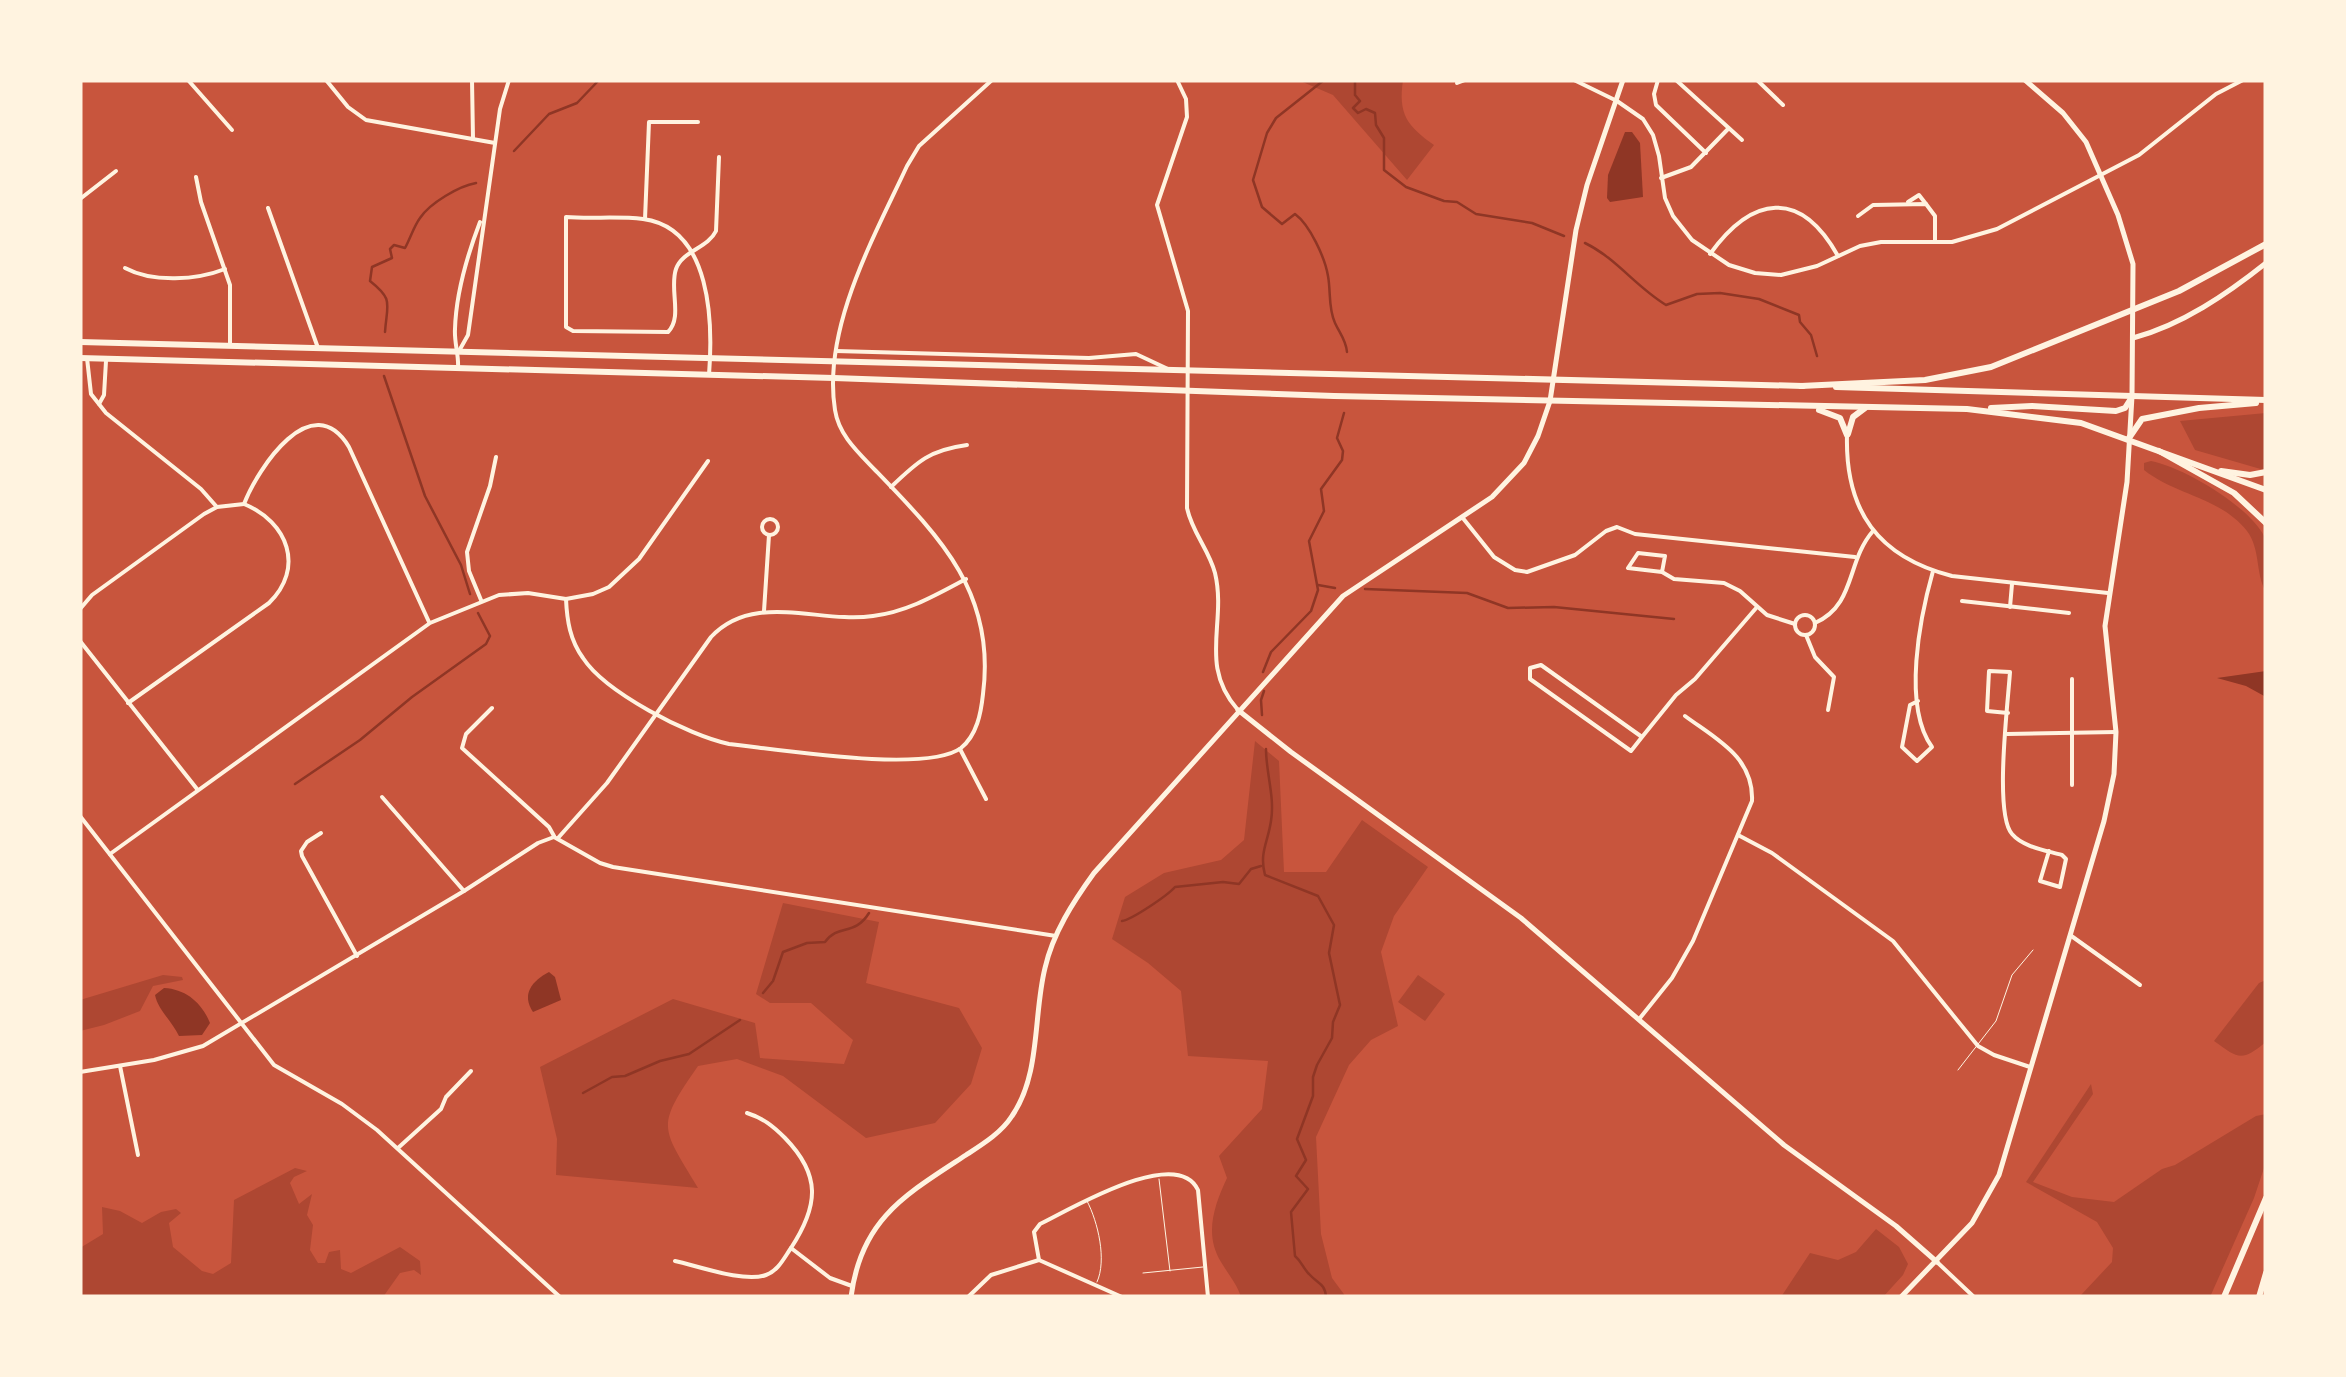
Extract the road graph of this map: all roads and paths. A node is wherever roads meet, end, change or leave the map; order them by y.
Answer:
1 (188, 80) edge
2 (326, 80) edge
3 (472, 80) edge
4 (509, 80) edge
5 (992, 80) edge
6 (1176, 80) edge
7 (1465, 80) edge
8 (1574, 80) edge
9 (1623, 80) edge
10 (1658, 80) edge
11 (1676, 80) edge
12 (1756, 80) edge
13 (2025, 80) edge
14 (2243, 80) edge
15 (1456, 83) dead end
16 (1616, 101) junction
17 (1783, 106) dead end
18 (698, 122) dead end
19 (1729, 128) junction
20 (232, 130) dead end
21 (473, 139) junction
22 (1742, 140) dead end
23 (495, 143) junction
24 (1706, 152) junction
25 (718, 157) dead end
26 (116, 171) dead end
27 (2102, 175) junction
28 (196, 177) dead end
29 (1661, 178) junction
30 (80, 199) edge
31 (268, 208) dead end
32 (484, 214) junction
33 (1858, 216) dead end
34 (646, 219) junction
35 (1935, 242) junction
36 (2266, 244) edge
37 (691, 253) junction
38 (1710, 254) junction
39 (1838, 256) junction
40 (2266, 262) edge
41 (125, 268) dead end
42 (226, 268) junction
43 (2133, 338) junction
44 (80, 342) edge
45 (230, 345) junction
46 (318, 348) junction
47 (459, 351) junction
48 (836, 351) junction
49 (84, 358) edge
50 (710, 358) junction
51 (106, 359) junction
52 (835, 362) junction
53 (458, 368) junction
54 (1168, 369) junction
55 (1187, 370) junction
56 (709, 375) junction
57 (834, 378) junction
58 (1554, 379) junction
59 (1801, 386) junction
60 (1186, 390) junction
61 (2132, 396) junction
62 (1550, 401) junction
63 (2266, 401) edge
64 (99, 404) junction
65 (1803, 406) junction
66 (1866, 407) junction
67 (1967, 409) junction
68 (1848, 435) junction
69 (2129, 438) junction
70 (967, 444) dead end
71 (2159, 451) junction
72 (496, 457) dead end
73 (708, 461) dead end
74 (2210, 469) junction
75 (2266, 472) edge
76 (891, 486) junction
77 (2266, 490) edge
78 (244, 504) junction
79 (217, 507) junction
80 (1462, 517) junction
81 (2266, 523) edge
82 (1873, 531) junction
83 (769, 535) dead end
84 (1856, 556) junction
85 (1933, 571) junction
86 (1662, 572) junction
87 (966, 580) junction
88 (2012, 584) junction
89 (2108, 593) junction
90 (566, 599) junction
91 (482, 600) junction
92 (1962, 602) dead end
93 (2010, 606) junction
94 (1758, 607) junction
95 (80, 609) edge
96 (764, 611) junction
97 (2069, 613) dead end
98 (430, 623) junction
99 (1815, 623) junction
100 (1795, 624) junction
101 (1806, 635) junction
102 (80, 641) edge
103 (2072, 679) dead end
104 (1918, 700) junction
105 (128, 703) junction
106 (492, 708) dead end
107 (1238, 710) junction
108 (1828, 710) dead end
109 (656, 713) junction
110 (2008, 713) junction
111 (1685, 716) dead end
112 (2116, 732) junction
113 (2073, 733) junction
114 (2006, 734) junction
115 (1642, 737) junction
116 (960, 749) junction
117 (2072, 786) dead end
118 (197, 788) junction
119 (382, 797) dead end
120 (986, 800) dead end
121 (80, 816) edge
122 (320, 832) dead end
123 (1738, 835) junction
124 (556, 838) junction
125 (2049, 851) junction
126 (110, 854) junction
127 (464, 891) junction
128 (2070, 935) junction
129 (1056, 936) junction
130 (2033, 950) dead end
131 (357, 956) junction
132 (2140, 986) dead end
133 (1639, 1020) junction
134 (240, 1024) junction
135 (1978, 1046) junction
136 (120, 1066) junction
137 (2031, 1068) junction
138 (1958, 1070) dead end
139 (471, 1071) dead end
140 (80, 1072) edge
141 (747, 1113) dead end
142 (398, 1148) junction
143 (138, 1156) dead end
144 (1159, 1176) junction
145 (2266, 1198) edge
146 (1087, 1201) junction
147 (791, 1248) junction
148 (1039, 1260) junction
149 (675, 1261) dead end
150 (1938, 1262) junction
151 (1206, 1267) junction
152 (1170, 1270) junction
153 (2266, 1273) edge
154 (1144, 1274) dead end
155 (1095, 1284) junction
156 (852, 1286) junction
157 (560, 1297) edge
158 (851, 1297) edge
159 (968, 1297) edge
160 (1122, 1297) edge
161 (1208, 1297) edge
162 (1902, 1297) edge
163 (1974, 1297) edge
164 (2224, 1297) edge
165 (2258, 1297) edge

1 - 20 street
2 - 21 street
3 - 21 street
4 - 23 street
5 - 48 street
6 - 55 street
7 - 15 street
8 - 16 street
9 - 16 street
10 - 24 street
11 - 19 street
12 - 17 street
13 - 27 street
14 - 27 street
16 - 29 street
16 - 58 street
18 - 34 street
19 - 22 street
19 - 24 street
21 - 23 street
23 - 32 street
24 - 29 street
25 - 37 street
26 - 30 street
27 - 35 street
27 - 43 street
28 - 42 street
29 - 38 street
31 - 46 street
32 - 47 street
32 - 47 street
33 - 35 street
34 - 37 street
34 - 37 street
35 - 39 street
36 - 59 main road
37 - 50 street
38 - 39 street
38 - 39 street
40 - 43 street
41 - 42 street
42 - 45 street
43 - 61 street
44 - 45 main road
45 - 46 main road
46 - 47 main road
47 - 50 main road
47 - 53 street
48 - 52 street
48 - 54 street
49 - 51 main road
49 - 64 street
50 - 52 main road
50 - 56 street
51 - 53 main road
51 - 64 street
52 - 54 main road
52 - 57 street
53 - 56 main road
54 - 55 main road
55 - 58 main road
55 - 60 street
56 - 57 main road
57 - 60 main road
57 - 76 street
58 - 59 main road
58 - 62 street
59 - 61 main road
60 - 62 main road
60 - 107 street
61 - 63 main road
61 - 67 main road
61 - 69 street
62 - 65 main road
62 - 80 street
63 - 69 main road
64 - 79 street
65 - 66 main road
65 - 68 main road
66 - 67 main road
66 - 68 main road
67 - 69 main road
68 - 82 street
69 - 71 main road
69 - 89 street
70 - 76 street
71 - 74 main road
71 - 81 main road
72 - 91 street
73 - 90 street
74 - 75 main road
74 - 77 main road
76 - 87 street
78 - 79 street
78 - 98 street
78 - 105 street
79 - 95 street
80 - 84 street
80 - 107 street
82 - 84 street
82 - 85 street
83 - 96 street
84 - 99 street
85 - 88 street
85 - 104 street
86 - 86 street
86 - 94 street
87 - 96 street
87 - 116 street
88 - 89 street
88 - 93 street
89 - 112 street
90 - 91 street
90 - 109 street
91 - 98 street
92 - 93 street
93 - 97 street
94 - 100 street
94 - 115 street
96 - 109 street
98 - 118 street
99 - 100 street
99 - 101 street
100 - 101 street
101 - 108 street
102 - 105 street
103 - 113 street
104 - 104 street
105 - 118 street
106 - 124 street
107 - 129 street
107 - 133 street
109 - 116 street
109 - 124 street
110 - 110 street
110 - 114 street
111 - 123 street
112 - 113 street
112 - 128 street
113 - 114 street
113 - 117 street
114 - 125 street
115 - 115 street
116 - 120 street
118 - 126 street
119 - 127 street
121 - 126 street
122 - 131 street
123 - 133 street
123 - 135 street
124 - 127 street
124 - 129 street
125 - 125 street
126 - 134 street
127 - 131 street
128 - 132 street
128 - 137 street
129 - 156 street
130 - 135 lane
131 - 134 street
133 - 150 street
134 - 136 street
134 - 142 street
135 - 137 street
135 - 138 lane
136 - 140 street
136 - 143 street
137 - 150 street
139 - 142 street
141 - 147 street
142 - 157 street
144 - 146 street
144 - 151 street
144 - 152 lane
145 - 164 main road
146 - 148 street
146 - 155 lane
147 - 149 street
147 - 156 street
148 - 155 street
148 - 159 street
150 - 162 street
150 - 163 street
151 - 152 lane
151 - 161 street
152 - 154 lane
153 - 165 main road
155 - 160 street
156 - 158 street

